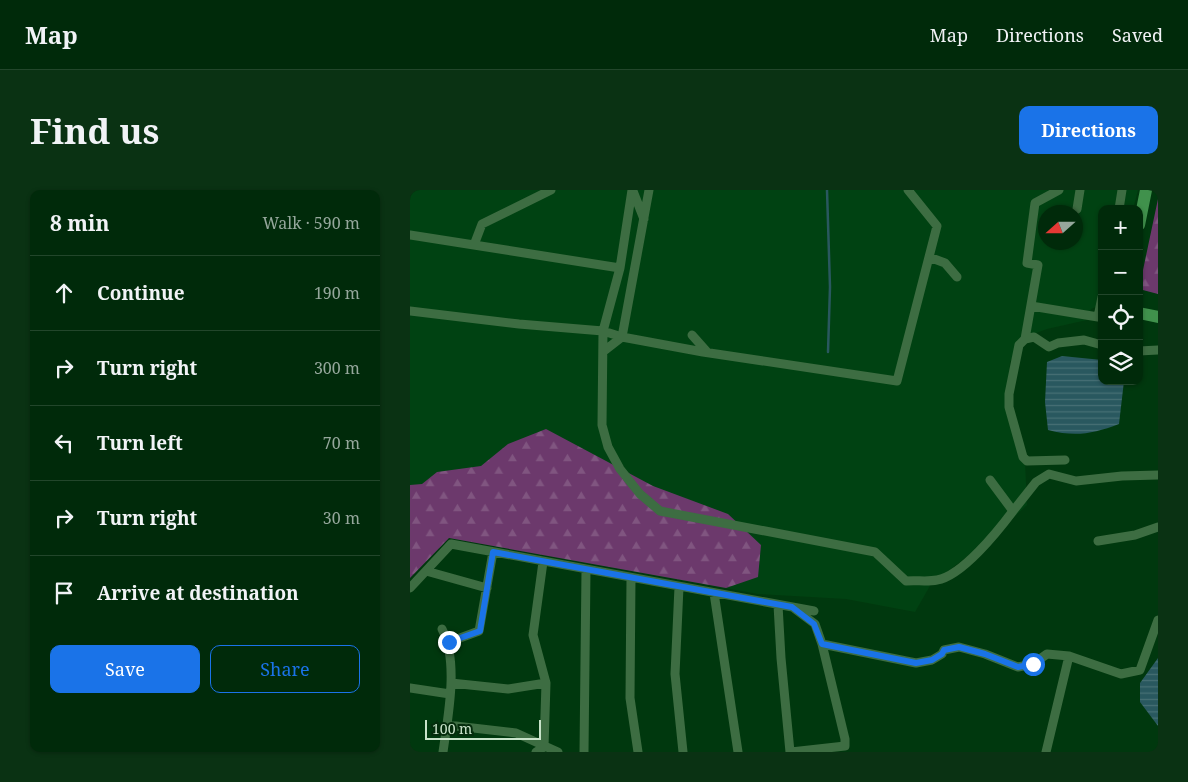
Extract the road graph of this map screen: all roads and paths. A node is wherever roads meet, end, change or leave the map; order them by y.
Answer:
1 (551, 190) edge
2 (633, 190) edge
3 (649, 190) edge
4 (908, 190) edge
5 (1059, 190) edge
6 (1080, 190) edge
7 (1122, 190) edge
8 (1146, 190) edge
9 (1078, 205) edge
10 (1120, 205) edge
11 (1143, 205) edge
12 (644, 219) junction
13 (410, 234) edge
14 (474, 245) junction
15 (929, 258) junction
16 (620, 268) junction
17 (957, 277) dead end
18 (1031, 306) junction
19 (410, 311) edge
20 (1143, 314) edge
21 (1098, 317) edge
22 (1158, 317) edge
23 (603, 331) junction
24 (692, 334) dead end
25 (622, 337) junction
26 (1025, 339) junction
27 (1098, 343) edge
28 (1158, 350) edge
29 (604, 351) junction
30 (1143, 351) edge
31 (708, 353) junction
32 (1065, 460) dead end
33 (1158, 475) edge
34 (990, 480) dead end
35 (1013, 511) junction
36 (1158, 527) edge
37 (1098, 542) dead end
38 (493, 552) junction
39 (543, 562) junction
40 (586, 570) junction
41 (426, 571) junction
42 (631, 578) junction
43 (679, 587) junction
44 (410, 588) edge
45 (487, 588) junction
46 (714, 593) junction
47 (778, 604) junction
48 (792, 607) junction
49 (814, 611) dead end
50 (1158, 620) edge
51 (442, 629) dead end
52 (449, 642) junction
53 (822, 644) junction
54 (1069, 656) junction
55 (451, 683) junction
56 (546, 683) junction
57 (410, 688) edge
58 (450, 694) junction
59 (447, 724) junction
60 (540, 750) edge
61 (443, 752) edge
62 (558, 752) edge
63 (584, 752) edge
64 (638, 752) edge
65 (683, 752) edge
66 (738, 752) edge
67 (791, 752) edge
68 (1046, 752) edge

1 - 14 street
2 - 12 street
2 - 16 street
3 - 12 street
4 - 15 street
5 - 18 street
6 - 9 street
7 - 10 street
8 - 11 street
12 - 25 street
13 - 14 street
14 - 16 street
15 - 17 street
15 - 31 street
16 - 23 street
18 - 21 street
18 - 26 street
19 - 23 street
20 - 22 street
23 - 25 street
23 - 29 street
24 - 31 street
25 - 29 street
25 - 31 street
26 - 27 street
26 - 32 street
28 - 30 street
29 - 35 street
33 - 35 street
34 - 35 street
36 - 37 street
38 - 39 street
38 - 41 street
38 - 45 street
39 - 40 street
39 - 56 street
40 - 42 street
40 - 63 street
41 - 44 street
41 - 45 street
42 - 43 street
42 - 64 street
43 - 46 street
43 - 65 street
45 - 52 street
46 - 47 street
46 - 66 street
47 - 48 street
47 - 67 street
48 - 49 street
48 - 53 street
50 - 54 street
51 - 52 street
52 - 55 street
53 - 54 street
53 - 67 street
54 - 68 street
55 - 56 street
55 - 58 street
56 - 60 street
57 - 58 street
58 - 59 street
59 - 60 street
59 - 61 street
60 - 62 street

